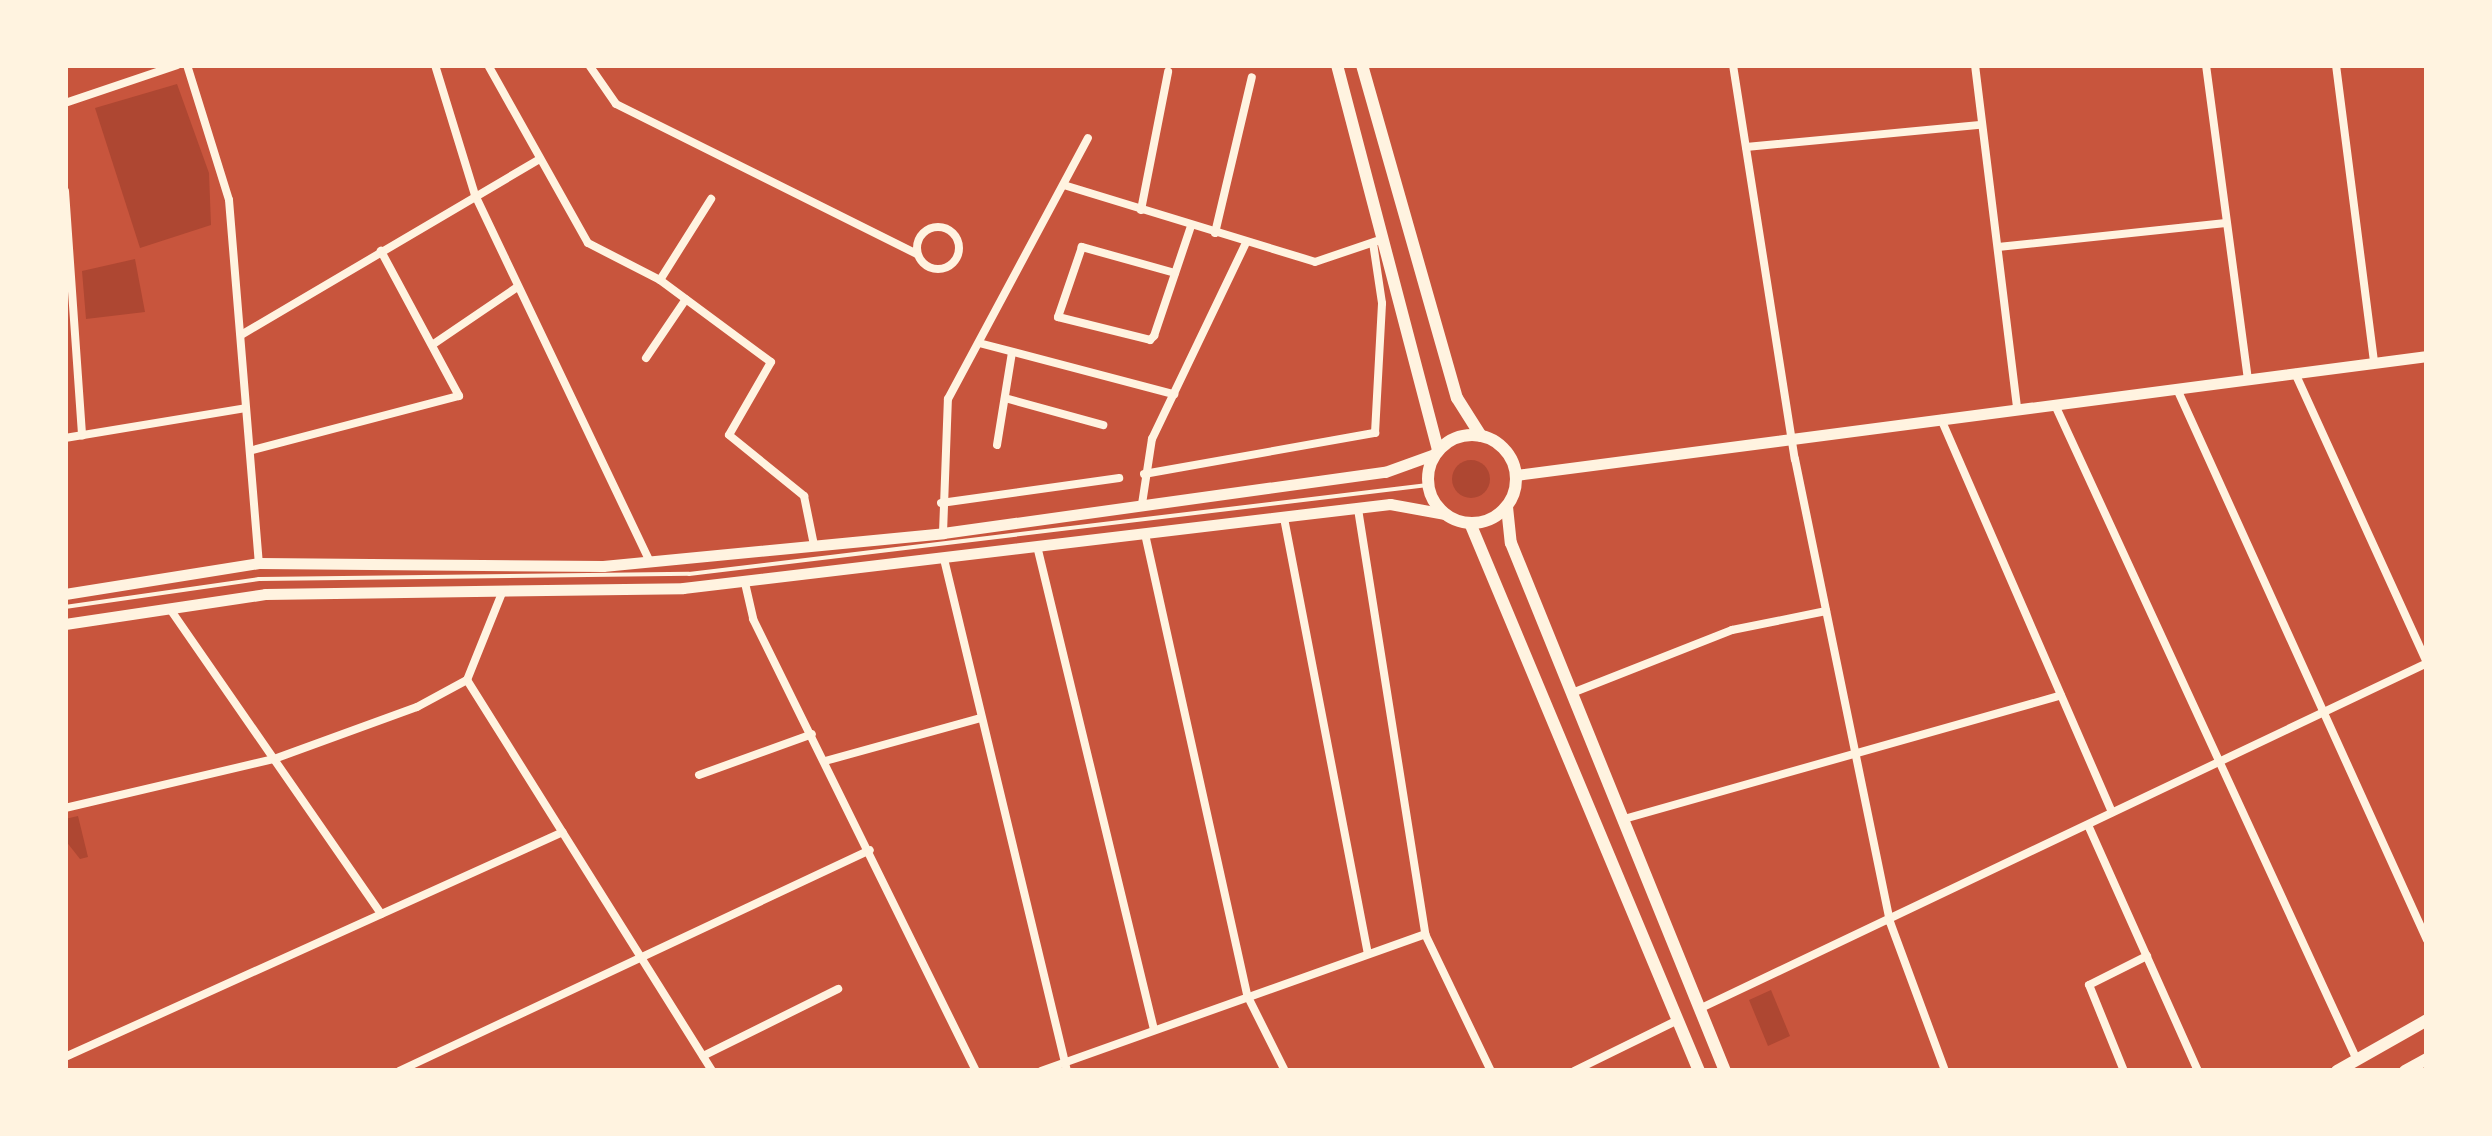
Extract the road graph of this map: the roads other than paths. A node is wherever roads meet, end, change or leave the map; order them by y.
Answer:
1 (177, 65) edge
2 (187, 65) edge
3 (435, 65) edge
4 (488, 65) edge
5 (589, 65) edge
6 (1337, 65) edge
7 (1362, 65) edge
8 (1733, 65) edge
9 (1975, 65) edge
10 (2206, 65) edge
11 (2336, 65) edge
12 (1168, 72) dead end
13 (1252, 77) dead end
14 (65, 103) edge
15 (1980, 125) junction
16 (1088, 138) dead end
17 (1746, 147) junction
18 (540, 159) junction
19 (1067, 186) junction
20 (65, 192) edge
21 (475, 195) junction
22 (712, 199) dead end
23 (1141, 210) junction
24 (2226, 223) junction
25 (1191, 226) junction
26 (1216, 234) junction
27 (1387, 238) junction
28 (1373, 243) junction
29 (1246, 244) junction
30 (1998, 247) junction
31 (380, 251) junction
32 (917, 254) junction
33 (1175, 273) junction
34 (660, 280) junction
35 (516, 288) junction
36 (686, 298) junction
37 (242, 334) junction
38 (435, 343) junction
39 (979, 343) junction
40 (1012, 352) junction
41 (2427, 356) edge
42 (646, 358) dead end
43 (2374, 363) junction
44 (2295, 373) junction
45 (2248, 378) junction
46 (2178, 389) junction
47 (1174, 394) junction
48 (1005, 398) junction
49 (2054, 404) junction
50 (246, 408) junction
51 (2016, 410) junction
52 (1941, 420) junction
53 (1103, 425) dead end
54 (82, 435) junction
55 (1482, 436) junction
56 (65, 438) edge
57 (1791, 439) junction
58 (997, 445) dead end
59 (254, 450) junction
60 (1437, 452) junction
61 (1144, 474) junction
62 (1516, 475) junction
63 (1119, 478) dead end
64 (1428, 485) junction
65 (942, 503) junction
66 (1142, 504) junction
67 (1507, 507) junction
68 (1358, 509) junction
69 (1445, 514) junction
70 (1284, 518) junction
71 (1470, 523) junction
72 (942, 533) junction
73 (1145, 534) junction
74 (814, 545) junction
75 (1036, 546) junction
76 (944, 559) junction
77 (650, 562) junction
78 (259, 563) junction
79 (745, 582) junction
80 (502, 593) junction
81 (65, 594) edge
82 (168, 605) junction
83 (65, 607) edge
84 (1826, 611) junction
85 (65, 624) edge
86 (2427, 663) edge
87 (467, 680) junction
88 (1572, 693) junction
89 (2060, 695) junction
90 (2324, 713) junction
91 (982, 718) junction
92 (812, 734) junction
93 (1856, 754) junction
94 (274, 759) junction
95 (826, 760) junction
96 (2220, 764) junction
97 (699, 775) dead end
98 (65, 808) edge
99 (2112, 812) junction
100 (1624, 818) junction
101 (2088, 825) junction
102 (563, 832) junction
103 (870, 850) junction
104 (381, 914) junction
105 (1890, 922) junction
106 (1426, 934) junction
107 (2427, 940) edge
108 (1368, 954) junction
109 (2146, 956) junction
110 (640, 958) junction
111 (838, 990) dead end
112 (1248, 997) junction
113 (1700, 1009) junction
114 (1678, 1020) junction
115 (2427, 1020) edge
116 (1154, 1030) junction
117 (703, 1056) junction
118 (65, 1057) edge
119 (2427, 1059) edge
120 (2357, 1060) junction
121 (1065, 1067) edge
122 (2197, 1068) edge
123 (399, 1071) edge
124 (712, 1071) edge
125 (976, 1071) edge
126 (1041, 1071) edge
127 (1285, 1071) edge
128 (1491, 1071) edge
129 (1574, 1071) edge
130 (1699, 1071) edge
131 (1725, 1071) edge
132 (1946, 1071) edge
133 (2124, 1071) edge
134 (2184, 1071) edge
135 (2337, 1071) edge
136 (2405, 1071) edge

1 - 14 street
2 - 37 street
3 - 21 street
4 - 18 street
5 - 32 street
6 - 27 main road
7 - 55 main road
8 - 17 street
9 - 15 street
10 - 24 street
11 - 43 street
12 - 23 street
13 - 26 street
15 - 17 street
15 - 30 street
16 - 19 street
17 - 57 street
18 - 21 street
18 - 34 street
19 - 23 street
19 - 39 street
20 - 54 street
21 - 31 street
21 - 35 street
22 - 34 street
23 - 25 street
24 - 30 street
24 - 45 street
25 - 26 street
25 - 33 street
26 - 29 street
27 - 28 street
27 - 60 main road
28 - 29 street
28 - 61 street
29 - 47 street
30 - 51 street
31 - 37 street
31 - 38 street
32 - 32 street
33 - 33 street
34 - 36 street
35 - 38 street
35 - 77 street
36 - 42 street
36 - 74 street
37 - 50 street
38 - 59 street
39 - 40 street
39 - 65 street
40 - 47 street
40 - 48 street
41 - 43 main road
43 - 44 main road
44 - 45 main road
44 - 86 street
45 - 46 main road
46 - 49 main road
46 - 90 street
47 - 61 street
48 - 53 street
48 - 58 street
49 - 51 main road
49 - 96 street
50 - 54 street
50 - 59 street
51 - 52 main road
52 - 57 main road
52 - 89 street
54 - 56 street
55 - 60 main road
55 - 62 main road
57 - 62 main road
57 - 84 street
59 - 78 street
60 - 64 main road
60 - 66 main road
61 - 66 street
62 - 67 main road
63 - 65 street
64 - 69 main road
64 - 83 lane
65 - 72 street
66 - 72 main road
67 - 71 main road
67 - 88 main road
68 - 69 main road
68 - 70 main road
68 - 106 street
69 - 71 main road
70 - 73 main road
70 - 108 street
71 - 114 main road
72 - 74 main road
73 - 75 main road
73 - 112 street
74 - 77 main road
75 - 76 main road
75 - 116 street
76 - 79 main road
76 - 91 street
77 - 78 main road
78 - 81 main road
79 - 80 main road
79 - 92 street
80 - 82 main road
80 - 87 street
82 - 85 main road
82 - 94 street
84 - 88 street
84 - 93 street
86 - 90 street
87 - 94 street
87 - 102 street
88 - 100 main road
89 - 93 street
89 - 99 street
90 - 96 street
90 - 107 street
91 - 95 street
91 - 121 street
92 - 95 street
92 - 97 street
93 - 100 street
93 - 105 street
94 - 98 street
94 - 104 street
95 - 103 street
96 - 99 street
96 - 120 street
99 - 101 street
100 - 113 main road
101 - 105 street
101 - 109 street
102 - 104 street
102 - 110 street
103 - 110 street
103 - 125 street
104 - 118 street
105 - 113 street
105 - 132 street
106 - 108 street
106 - 128 street
108 - 112 street
109 - 122 street
109 - 133 street
110 - 117 street
110 - 123 street
111 - 117 street
112 - 116 street
112 - 127 street
113 - 131 main road
114 - 129 street
114 - 130 main road
115 - 120 main road
116 - 121 street
117 - 124 street
119 - 136 main road
120 - 135 main road
121 - 126 street
122 - 134 street

